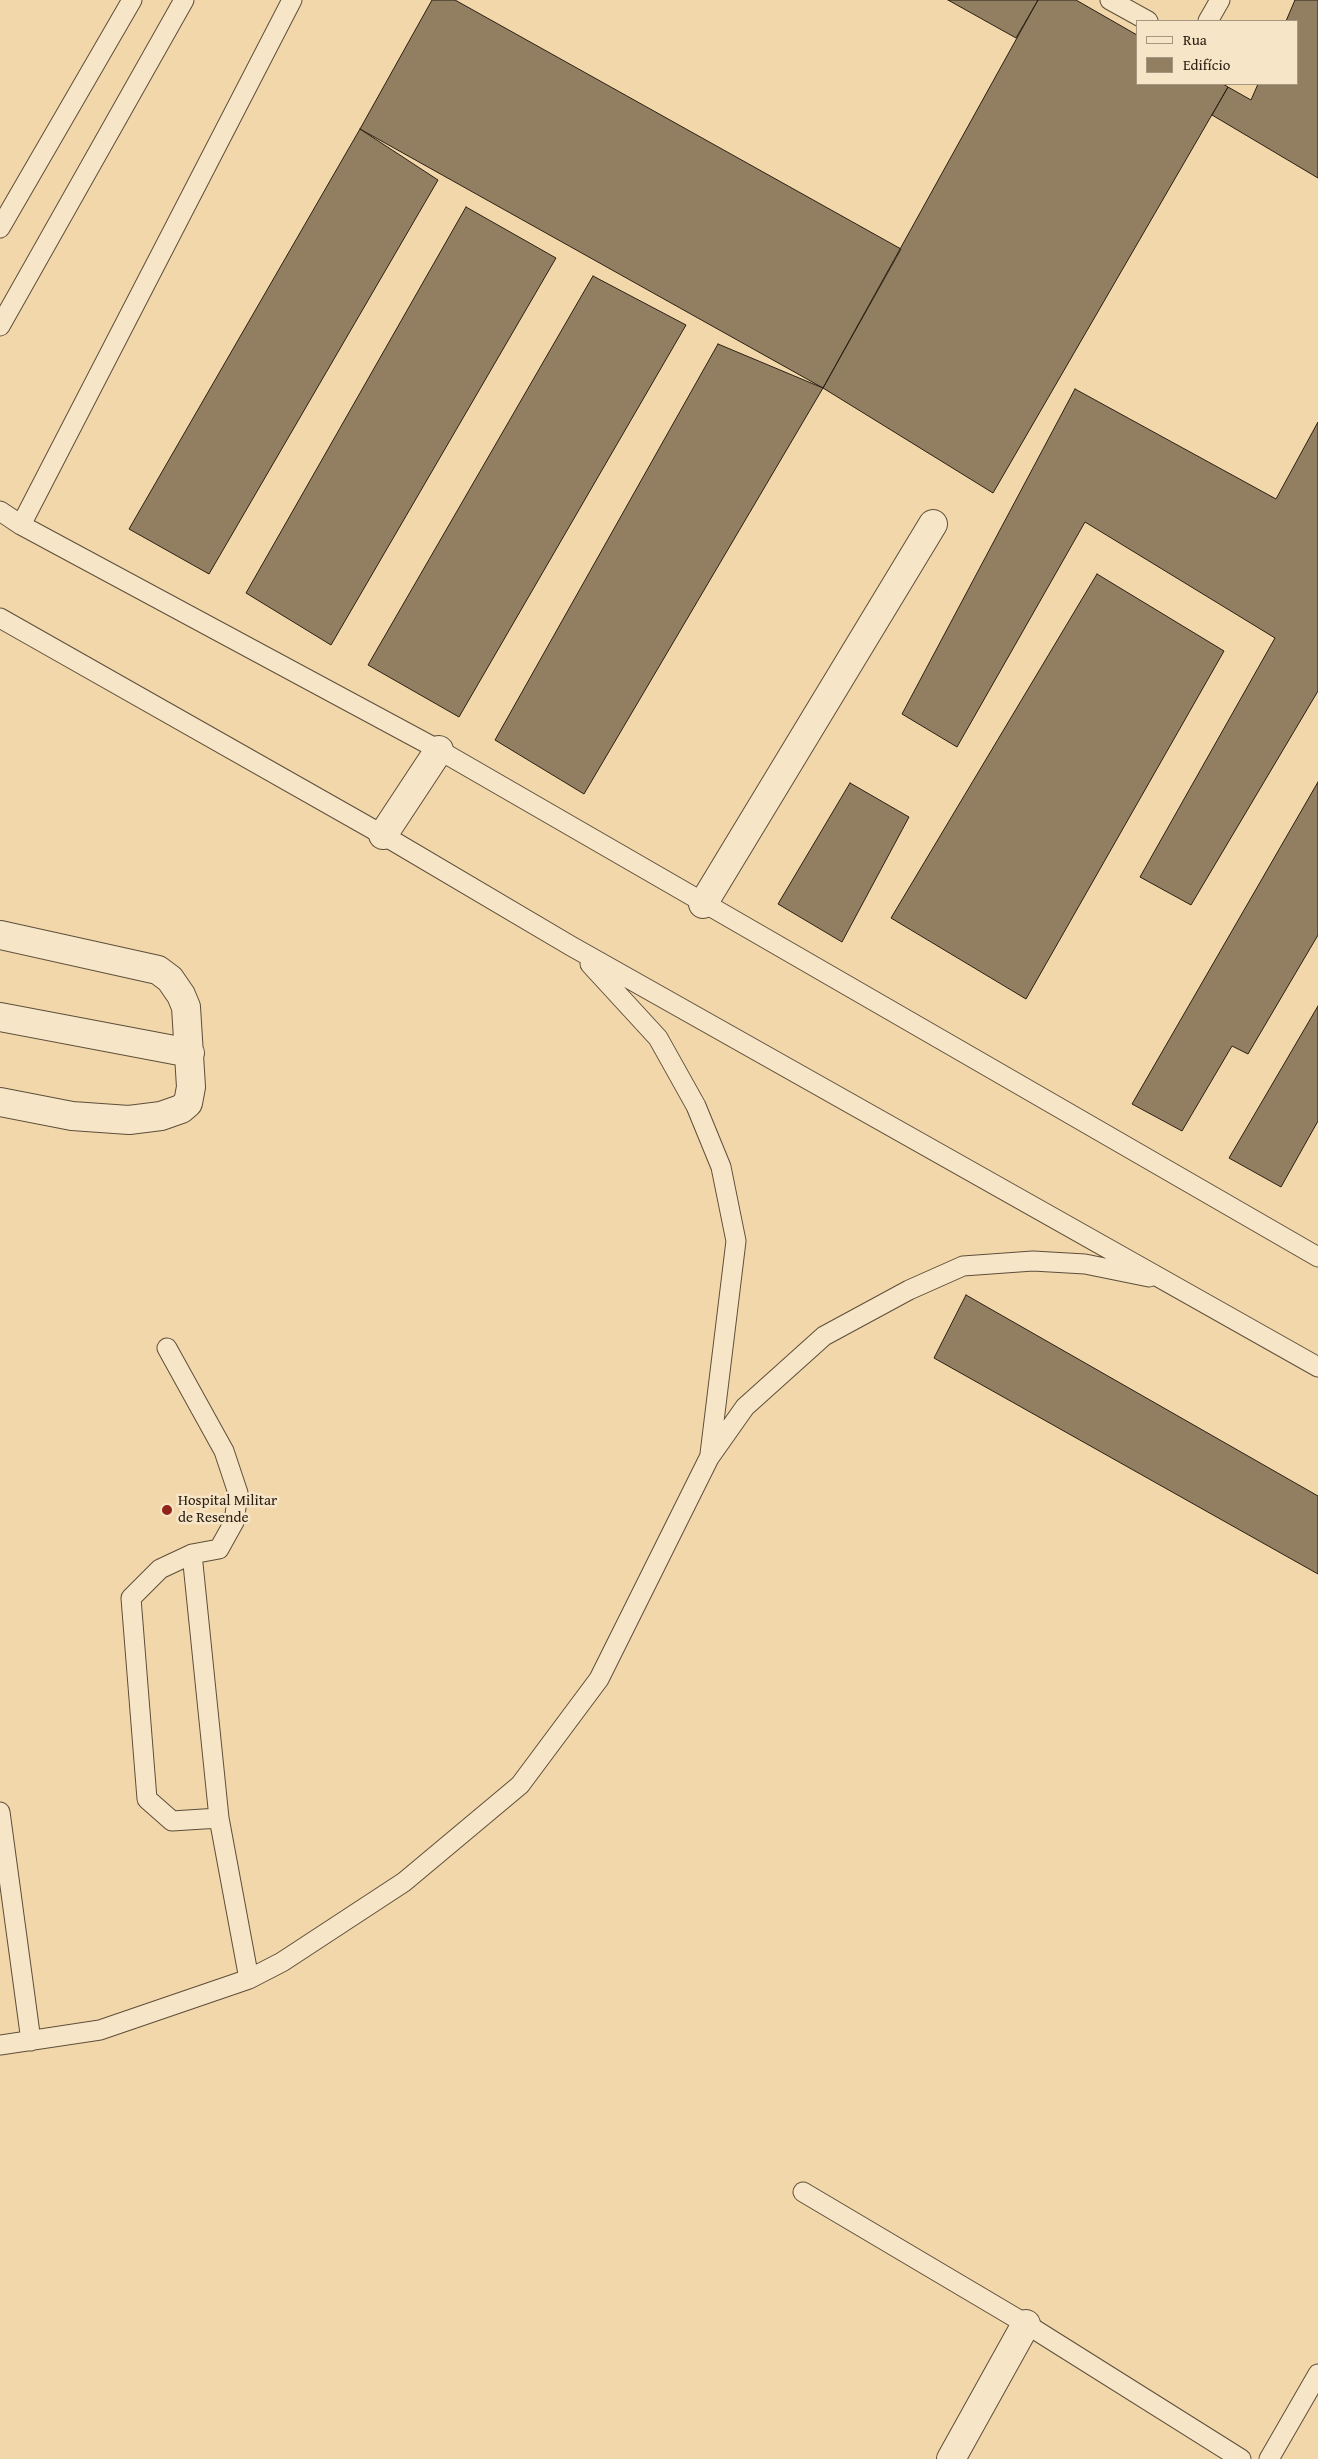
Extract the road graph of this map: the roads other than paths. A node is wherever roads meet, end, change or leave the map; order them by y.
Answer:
1 (132, 0) edge
2 (184, 0) edge
3 (292, 0) edge
4 (1110, 0) edge
5 (1220, 0) edge
6 (1146, 20) edge
7 (1209, 20) edge
8 (0, 228) edge
9 (0, 326) edge
10 (0, 511) edge
11 (933, 524) dead end
12 (21, 525) junction
13 (0, 618) edge
14 (439, 750) junction
15 (384, 835) junction
16 (704, 904) junction
17 (0, 935) edge
18 (571, 946) junction
19 (0, 1017) edge
20 (190, 1053) junction
21 (0, 1102) edge
22 (1318, 1257) edge
23 (1164, 1280) junction
24 (167, 1348) dead end
25 (1318, 1367) edge
26 (710, 1458) junction
27 (192, 1554) junction
28 (0, 1812) edge
29 (219, 1818) junction
30 (249, 1979) junction
31 (31, 2042) junction
32 (0, 2046) edge
33 (803, 2192) dead end
34 (1026, 2324) junction
35 (1318, 2374) edge
36 (951, 2459) edge
37 (1241, 2459) edge
38 (1269, 2459) edge

1 - 8 lane
2 - 9 lane
3 - 12 lane
4 - 6 lane
5 - 7 lane
10 - 12 lane
11 - 16 street
12 - 14 lane
13 - 15 lane
14 - 15 street
14 - 16 lane
15 - 18 lane
16 - 22 lane
17 - 20 street
18 - 23 lane
18 - 26 lane
19 - 20 street
20 - 21 street
23 - 25 lane
23 - 26 lane
24 - 27 lane
26 - 30 lane
27 - 29 lane
27 - 29 lane
28 - 31 lane
29 - 30 lane
30 - 31 lane
31 - 32 lane
33 - 34 lane
34 - 36 street
34 - 37 lane
35 - 38 lane

